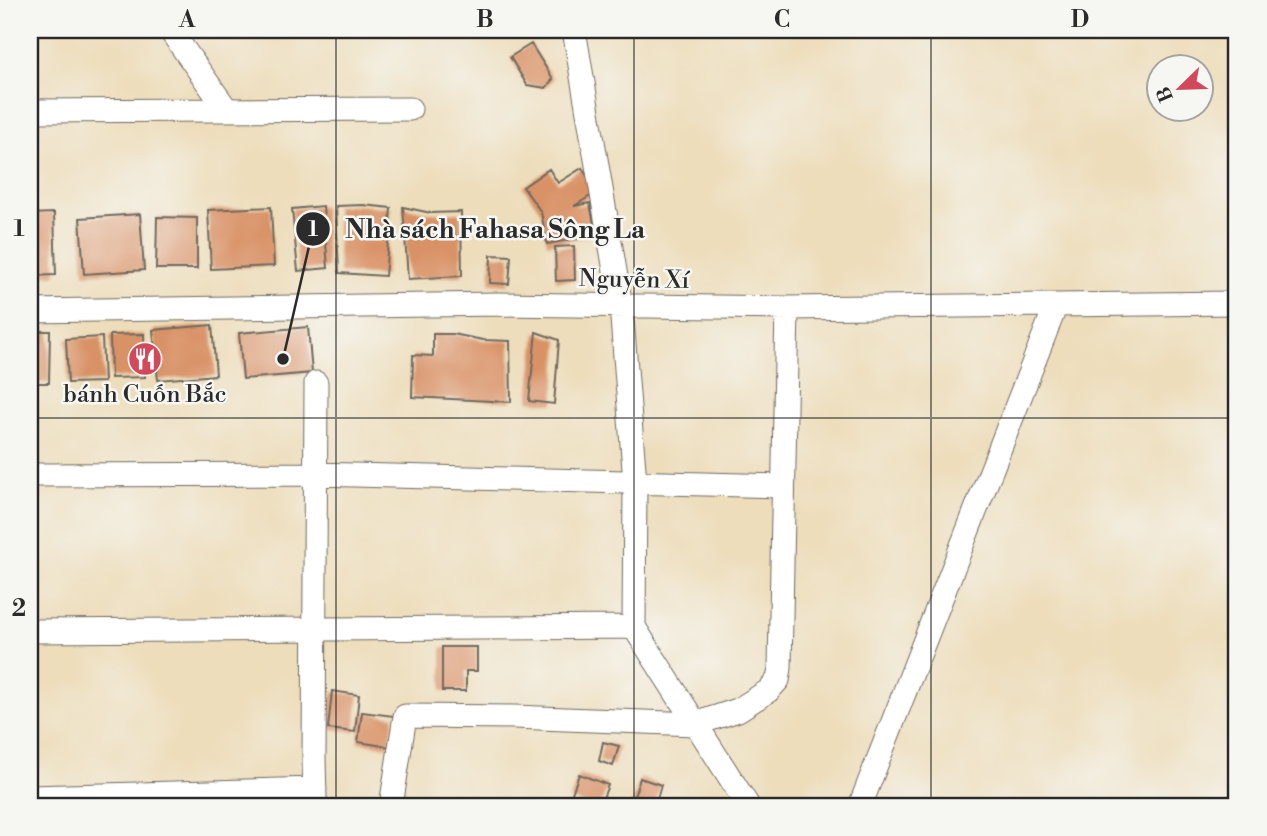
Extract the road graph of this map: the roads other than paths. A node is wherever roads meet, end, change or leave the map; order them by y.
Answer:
1 (170, 30) edge
2 (574, 30) edge
3 (410, 109) dead end
4 (227, 110) junction
5 (30, 111) edge
6 (1237, 303) edge
7 (1056, 304) junction
8 (621, 306) junction
9 (787, 308) junction
10 (30, 311) edge
11 (316, 383) dead end
12 (30, 474) edge
13 (315, 474) junction
14 (635, 482) junction
15 (783, 486) junction
16 (634, 627) junction
17 (314, 629) junction
18 (30, 631) edge
19 (695, 724) junction
20 (30, 797) edge
21 (316, 797) edge
22 (391, 806) edge
23 (748, 806) edge
24 (860, 806) edge

1 - 4 street
2 - 8 street
3 - 4 street
4 - 5 street
6 - 7 street, Nguyễn Xí
7 - 9 street, Nguyễn Xí
7 - 24 street
8 - 9 street, Nguyễn Xí
8 - 10 street, Nguyễn Xí
8 - 14 street
9 - 15 street
11 - 13 street
12 - 13 street
13 - 14 street
13 - 17 street
14 - 15 street
14 - 16 street
15 - 19 street
16 - 17 street
16 - 19 street
17 - 18 street
17 - 21 street
19 - 22 street
19 - 23 street
20 - 21 street

